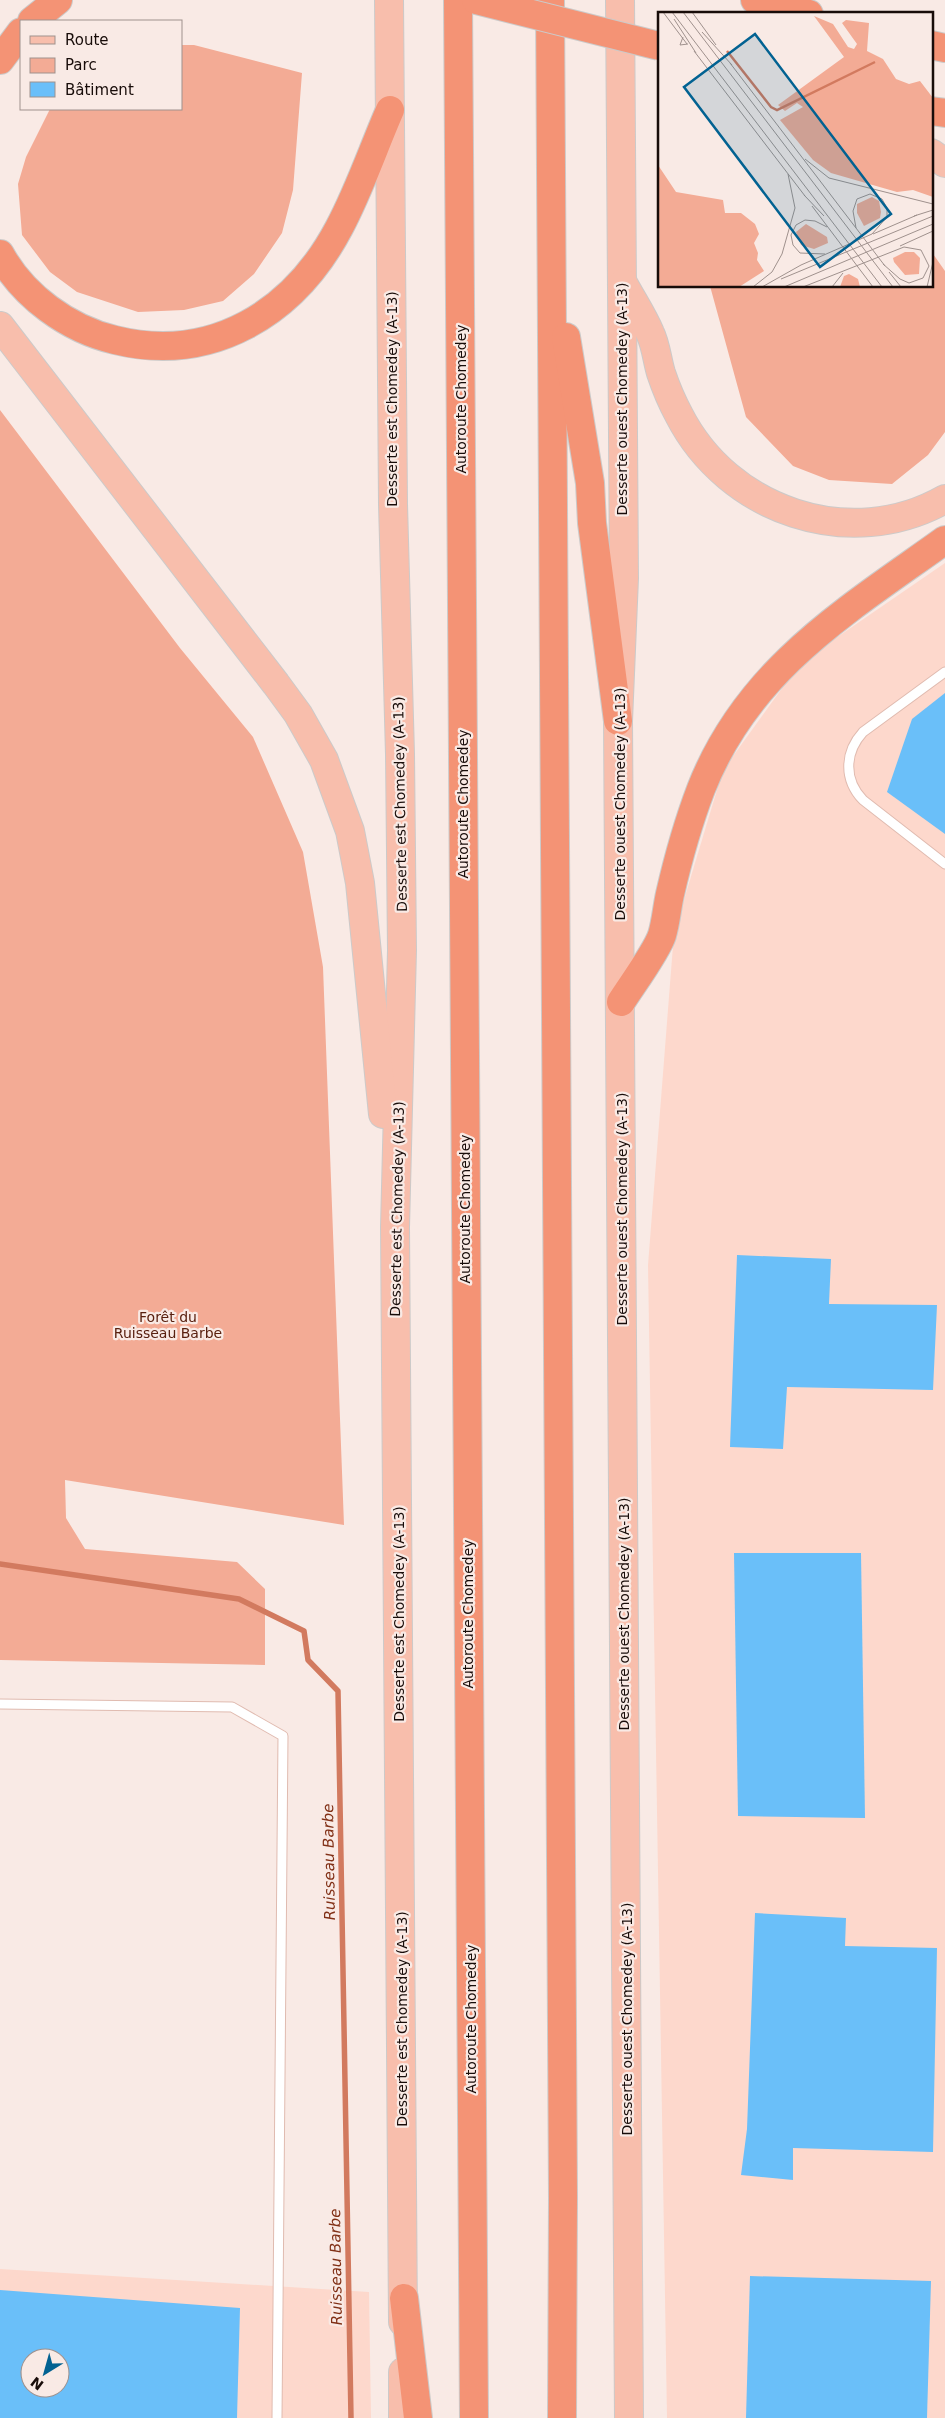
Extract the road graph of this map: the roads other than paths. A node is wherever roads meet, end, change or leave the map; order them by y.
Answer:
1 (58, 0) edge
2 (389, 0) edge
3 (458, 0) edge
4 (476, 0) edge
5 (550, 0) edge
6 (620, 0) edge
7 (755, 0) edge
8 (801, 12) edge
9 (33, 20) edge
10 (20, 33) edge
11 (932, 45) edge
12 (658, 46) edge
13 (945, 48) edge
14 (0, 60) edge
15 (390, 110) junction
16 (932, 111) edge
17 (945, 114) edge
18 (932, 155) edge
19 (945, 164) edge
20 (0, 254) edge
21 (552, 254) junction
22 (622, 281) junction
23 (0, 326) edge
24 (945, 499) edge
25 (945, 540) edge
26 (945, 672) edge
27 (618, 721) junction
28 (945, 864) edge
29 (621, 1002) junction
30 (395, 1227) junction
31 (0, 1704) edge
32 (404, 2298) junction
33 (277, 2418) edge
34 (403, 2418) edge
35 (418, 2418) edge
36 (474, 2418) edge
37 (562, 2418) edge
38 (629, 2418) edge

1 - 9 highway
2 - 15 main road, Desserte est Chomedey (A-13)
3 - 36 highway, Autoroute Chomedey
4 - 12 highway, bridge
5 - 21 highway
6 - 22 main road, Desserte ouest Chomedey (A-13)
7 - 8 highway
10 - 14 highway
11 - 13 highway
15 - 20 highway
15 - 30 main road, Desserte est Chomedey (A-13)
16 - 17 highway
18 - 19 main road
21 - 27 highway
21 - 37 highway
22 - 24 main road
22 - 27 main road, Desserte ouest Chomedey (A-13)
23 - 30 main road
25 - 29 highway
26 - 28 lane
27 - 29 main road, Desserte ouest Chomedey (A-13)
29 - 38 main road, Desserte ouest Chomedey (A-13)
30 - 32 main road, Desserte est Chomedey (A-13)
31 - 33 lane
32 - 34 main road, Desserte est Chomedey (A-13)
32 - 35 highway

